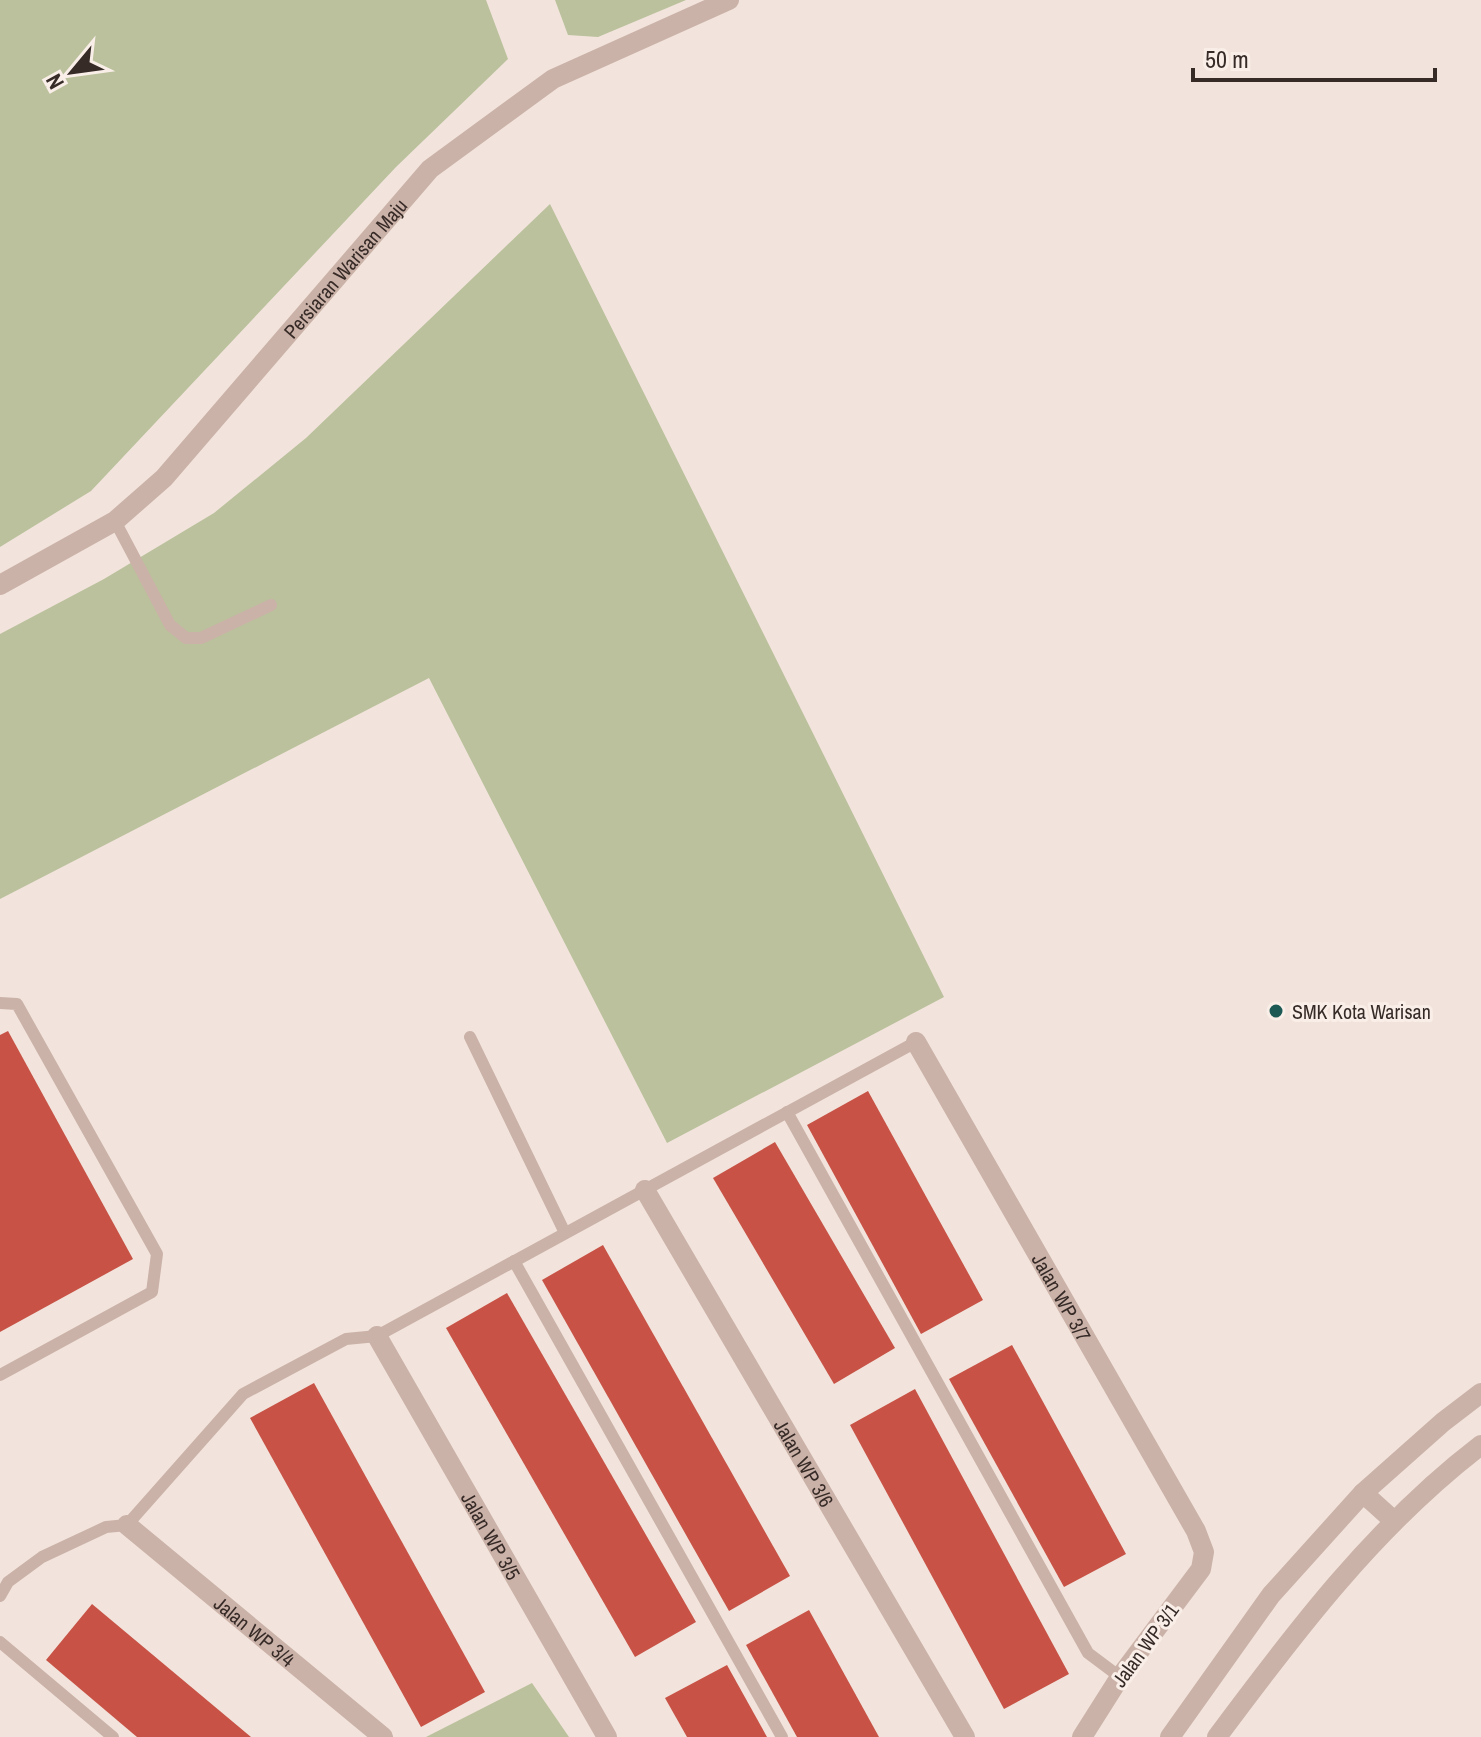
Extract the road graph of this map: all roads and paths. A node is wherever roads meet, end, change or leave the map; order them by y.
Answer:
1 (729, 0) edge
2 (115, 521) junction
3 (0, 585) edge
4 (271, 605) dead end
5 (0, 1003) edge
6 (470, 1037) dead end
7 (916, 1042) joint
8 (787, 1112) junction
9 (645, 1190) junction
10 (565, 1233) junction
11 (514, 1261) junction
12 (377, 1336) junction
13 (0, 1375) edge
14 (1481, 1393) edge
15 (1481, 1445) edge
16 (1363, 1493) junction
17 (1394, 1521) junction
18 (127, 1525) junction
19 (1204, 1552) joint
20 (0, 1596) edge
21 (0, 1642) edge
22 (1120, 1677) junction
23 (113, 1737) edge
24 (383, 1737) edge
25 (607, 1737) edge
26 (782, 1737) edge
27 (965, 1737) edge
28 (1082, 1737) edge
29 (1170, 1737) edge
30 (1217, 1737) edge

1 - 2 street, Persiaran Warisan Maju
2 - 3 street, Persiaran Warisan Maju
2 - 4 lane
5 - 13 lane
6 - 10 lane
7 - 8 lane
7 - 19 street, Jalan WP 3/7
8 - 9 lane
8 - 22 lane
9 - 10 lane
9 - 27 street, Jalan WP 3/6
10 - 11 lane
11 - 12 lane
11 - 26 lane
12 - 18 lane
12 - 25 street, Jalan WP 3/5
14 - 16 street
15 - 17 street
16 - 17 street
16 - 29 street
17 - 30 street
18 - 20 lane
18 - 24 street, Jalan WP 3/4
19 - 22 street, Jalan WP 3/1
21 - 23 lane
22 - 28 street, Jalan WP 3/1

